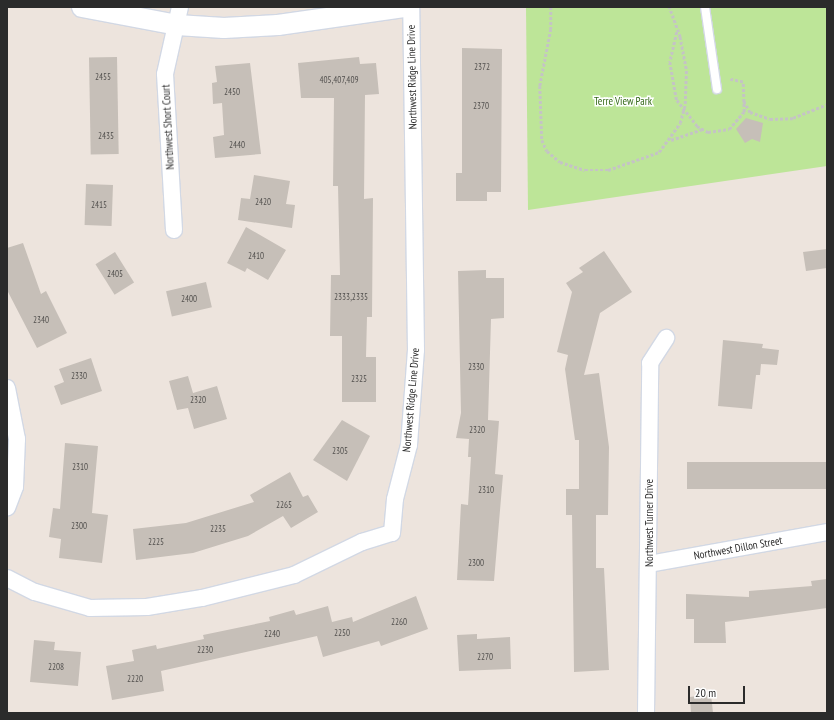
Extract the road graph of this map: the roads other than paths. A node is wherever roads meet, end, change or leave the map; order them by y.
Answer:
1 (82, 7) edge
2 (404, 7) edge
3 (411, 7) edge
4 (706, 7) edge
5 (178, 16) edge
6 (717, 89) dead end
7 (174, 230) dead end
8 (666, 338) dead end
9 (7, 388) edge
10 (7, 508) edge
11 (827, 532) edge
12 (649, 564) junction
13 (7, 578) edge
14 (646, 713) edge

1 - 5 street
2 - 5 street
3 - 13 street, Northwest Ridge Line Drive
4 - 6 lane
5 - 7 street, Northwest Short Court
8 - 12 street, Northwest Turner Drive
9 - 10 street
11 - 12 street, Northwest Dillon Street
12 - 14 street, Northwest Turner Drive

